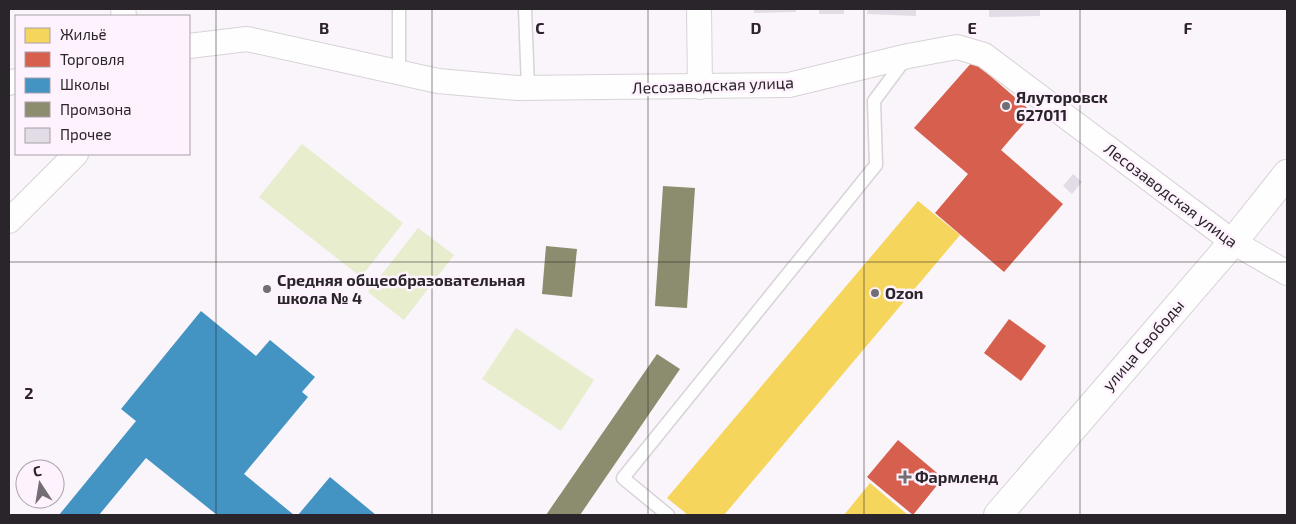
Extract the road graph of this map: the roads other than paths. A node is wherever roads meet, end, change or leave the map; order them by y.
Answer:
1 (399, 9) edge
2 (526, 9) edge
3 (699, 9) edge
4 (190, 46) edge
5 (908, 56) junction
6 (400, 72) junction
7 (700, 87) junction
8 (528, 88) junction
9 (75, 155) edge
10 (1287, 174) edge
11 (9, 221) edge
12 (1233, 242) junction
13 (1287, 273) edge
14 (668, 515) edge
15 (998, 515) edge

1 - 6 lane
2 - 8 lane
3 - 7 street
4 - 6 street, Лесозаводская улица
5 - 7 street, Лесозаводская улица
5 - 12 street, Лесозаводская улица
5 - 14 lane
6 - 8 street, Лесозаводская улица
7 - 8 street, Лесозаводская улица
9 - 11 street
10 - 12 street, улица Свободы
12 - 13 street, Лесозаводская улица
12 - 15 street, улица Свободы

